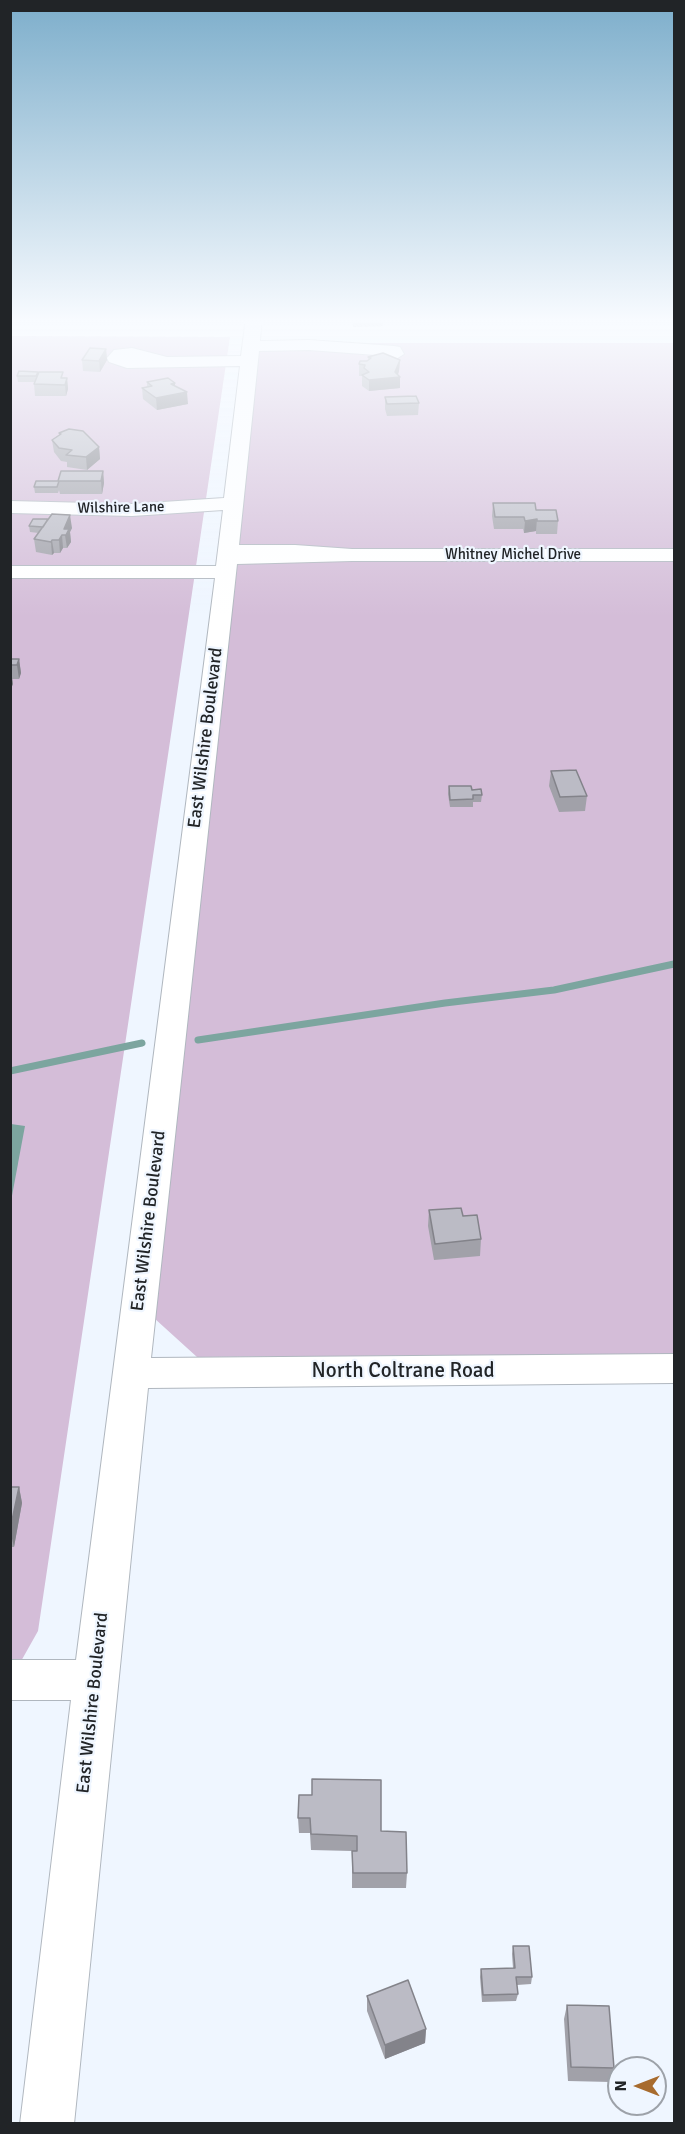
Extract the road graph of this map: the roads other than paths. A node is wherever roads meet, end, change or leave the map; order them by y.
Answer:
1 (242, 418) edge
2 (232, 503) junction
3 (10, 507) edge
4 (675, 555) edge
5 (226, 560) junction
6 (10, 572) edge
7 (675, 1370) edge
8 (131, 1373) junction
9 (10, 1680) edge
10 (96, 1680) junction
11 (46, 2124) edge

1 - 2 street, East Wilshire Boulevard
2 - 3 street, Wilshire Lane
2 - 5 street, East Wilshire Boulevard
4 - 5 street, Whitney Michel Drive
5 - 6 street, Whitney Michel Drive
5 - 8 street, East Wilshire Boulevard
7 - 8 street, North Coltrane Road
8 - 10 street, East Wilshire Boulevard
9 - 10 street
10 - 11 street, East Wilshire Boulevard

